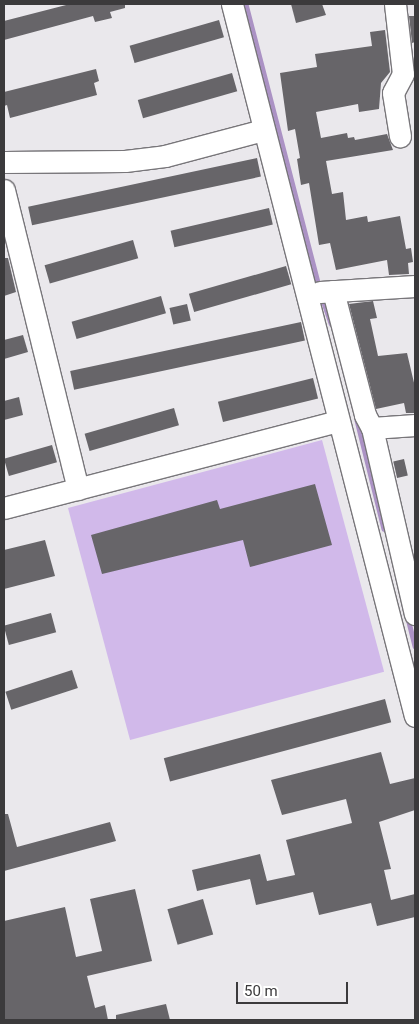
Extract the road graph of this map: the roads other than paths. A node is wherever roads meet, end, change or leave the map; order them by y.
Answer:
1 (232, 4) edge
2 (395, 4) edge
3 (263, 130) junction
4 (400, 136) dead end
5 (4, 162) edge
6 (4, 190) edge
7 (415, 286) edge
8 (333, 291) junction
9 (308, 292) junction
10 (338, 421) junction
11 (415, 425) edge
12 (372, 428) junction
13 (78, 489) junction
14 (4, 508) edge
15 (412, 584) edge
16 (415, 614) edge
17 (415, 628) edge
18 (394, 634) junction
19 (415, 716) edge

1 - 3 street
2 - 4 street
3 - 5 street
3 - 9 street
6 - 13 street
7 - 8 street
8 - 9 street
8 - 12 street
9 - 10 street
10 - 13 street
10 - 18 street
11 - 12 street
12 - 15 street
13 - 14 street
15 - 16 street
17 - 18 street
18 - 19 street

